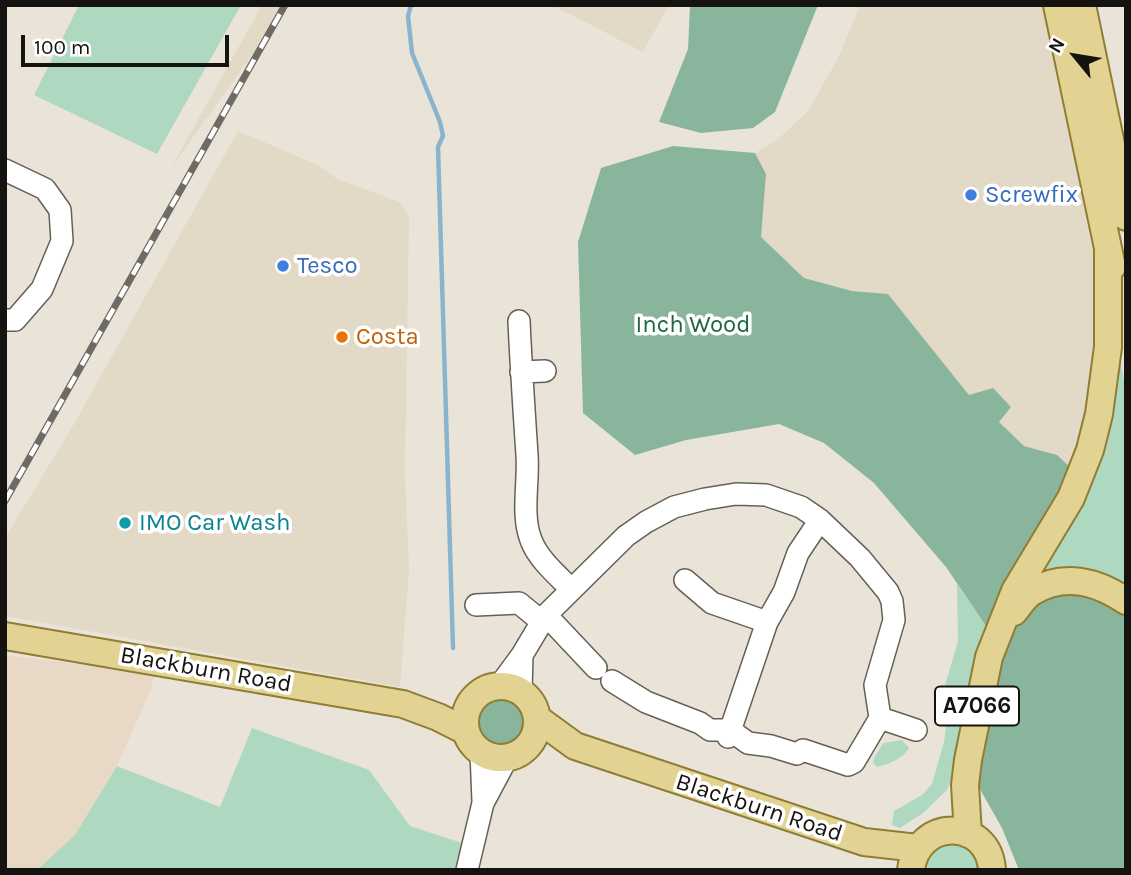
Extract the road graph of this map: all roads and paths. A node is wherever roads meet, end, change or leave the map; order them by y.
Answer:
1 (1057, 5) edge
2 (1082, 5) edge
3 (5, 170) edge
4 (1126, 217) edge
5 (1108, 249) junction
6 (5, 320) edge
7 (519, 321) dead end
8 (1126, 337) edge
9 (545, 370) dead end
10 (521, 372) junction
11 (820, 520) junction
12 (685, 580) dead end
13 (571, 589) junction
14 (1126, 601) edge
15 (476, 605) dead end
16 (544, 618) junction
17 (767, 622) junction
18 (999, 629) junction
19 (5, 636) edge
20 (511, 688) junction
21 (472, 701) junction
22 (407, 705) junction
23 (880, 718) junction
24 (538, 719) junction
25 (916, 730) dead end
26 (729, 734) junction
27 (474, 741) junction
28 (575, 747) junction
29 (517, 752) junction
30 (965, 785) junction
31 (483, 803) junction
32 (968, 834) junction
33 (917, 855) edge
34 (467, 870) edge
35 (992, 870) edge

1 - 5 main road, A7066
2 - 4 main road
3 - 6 street
5 - 8 main road, A7066
5 - 18 main road, A7066
7 - 10 street
9 - 10 street
10 - 13 street
11 - 13 street
11 - 17 street
11 - 23 street
12 - 17 street
13 - 16 street
14 - 18 main road, A7066
15 - 16 street
16 - 20 street
16 - 26 street
17 - 26 street
18 - 30 main road, A7066
19 - 22 main road, Blackburn Road
20 - 21 main road
20 - 24 main road
21 - 22 main road, Blackburn Road
21 - 27 main road
22 - 27 main road, Blackburn Road
23 - 25 street
23 - 26 street
24 - 28 main road, Blackburn Road
24 - 29 main road
27 - 29 main road
27 - 31 street
28 - 29 main road, Blackburn Road
28 - 33 main road, Blackburn Road
29 - 31 street
30 - 32 main road
30 - 33 main road
31 - 34 street
32 - 33 main road, Blackburn Road
32 - 35 main road

